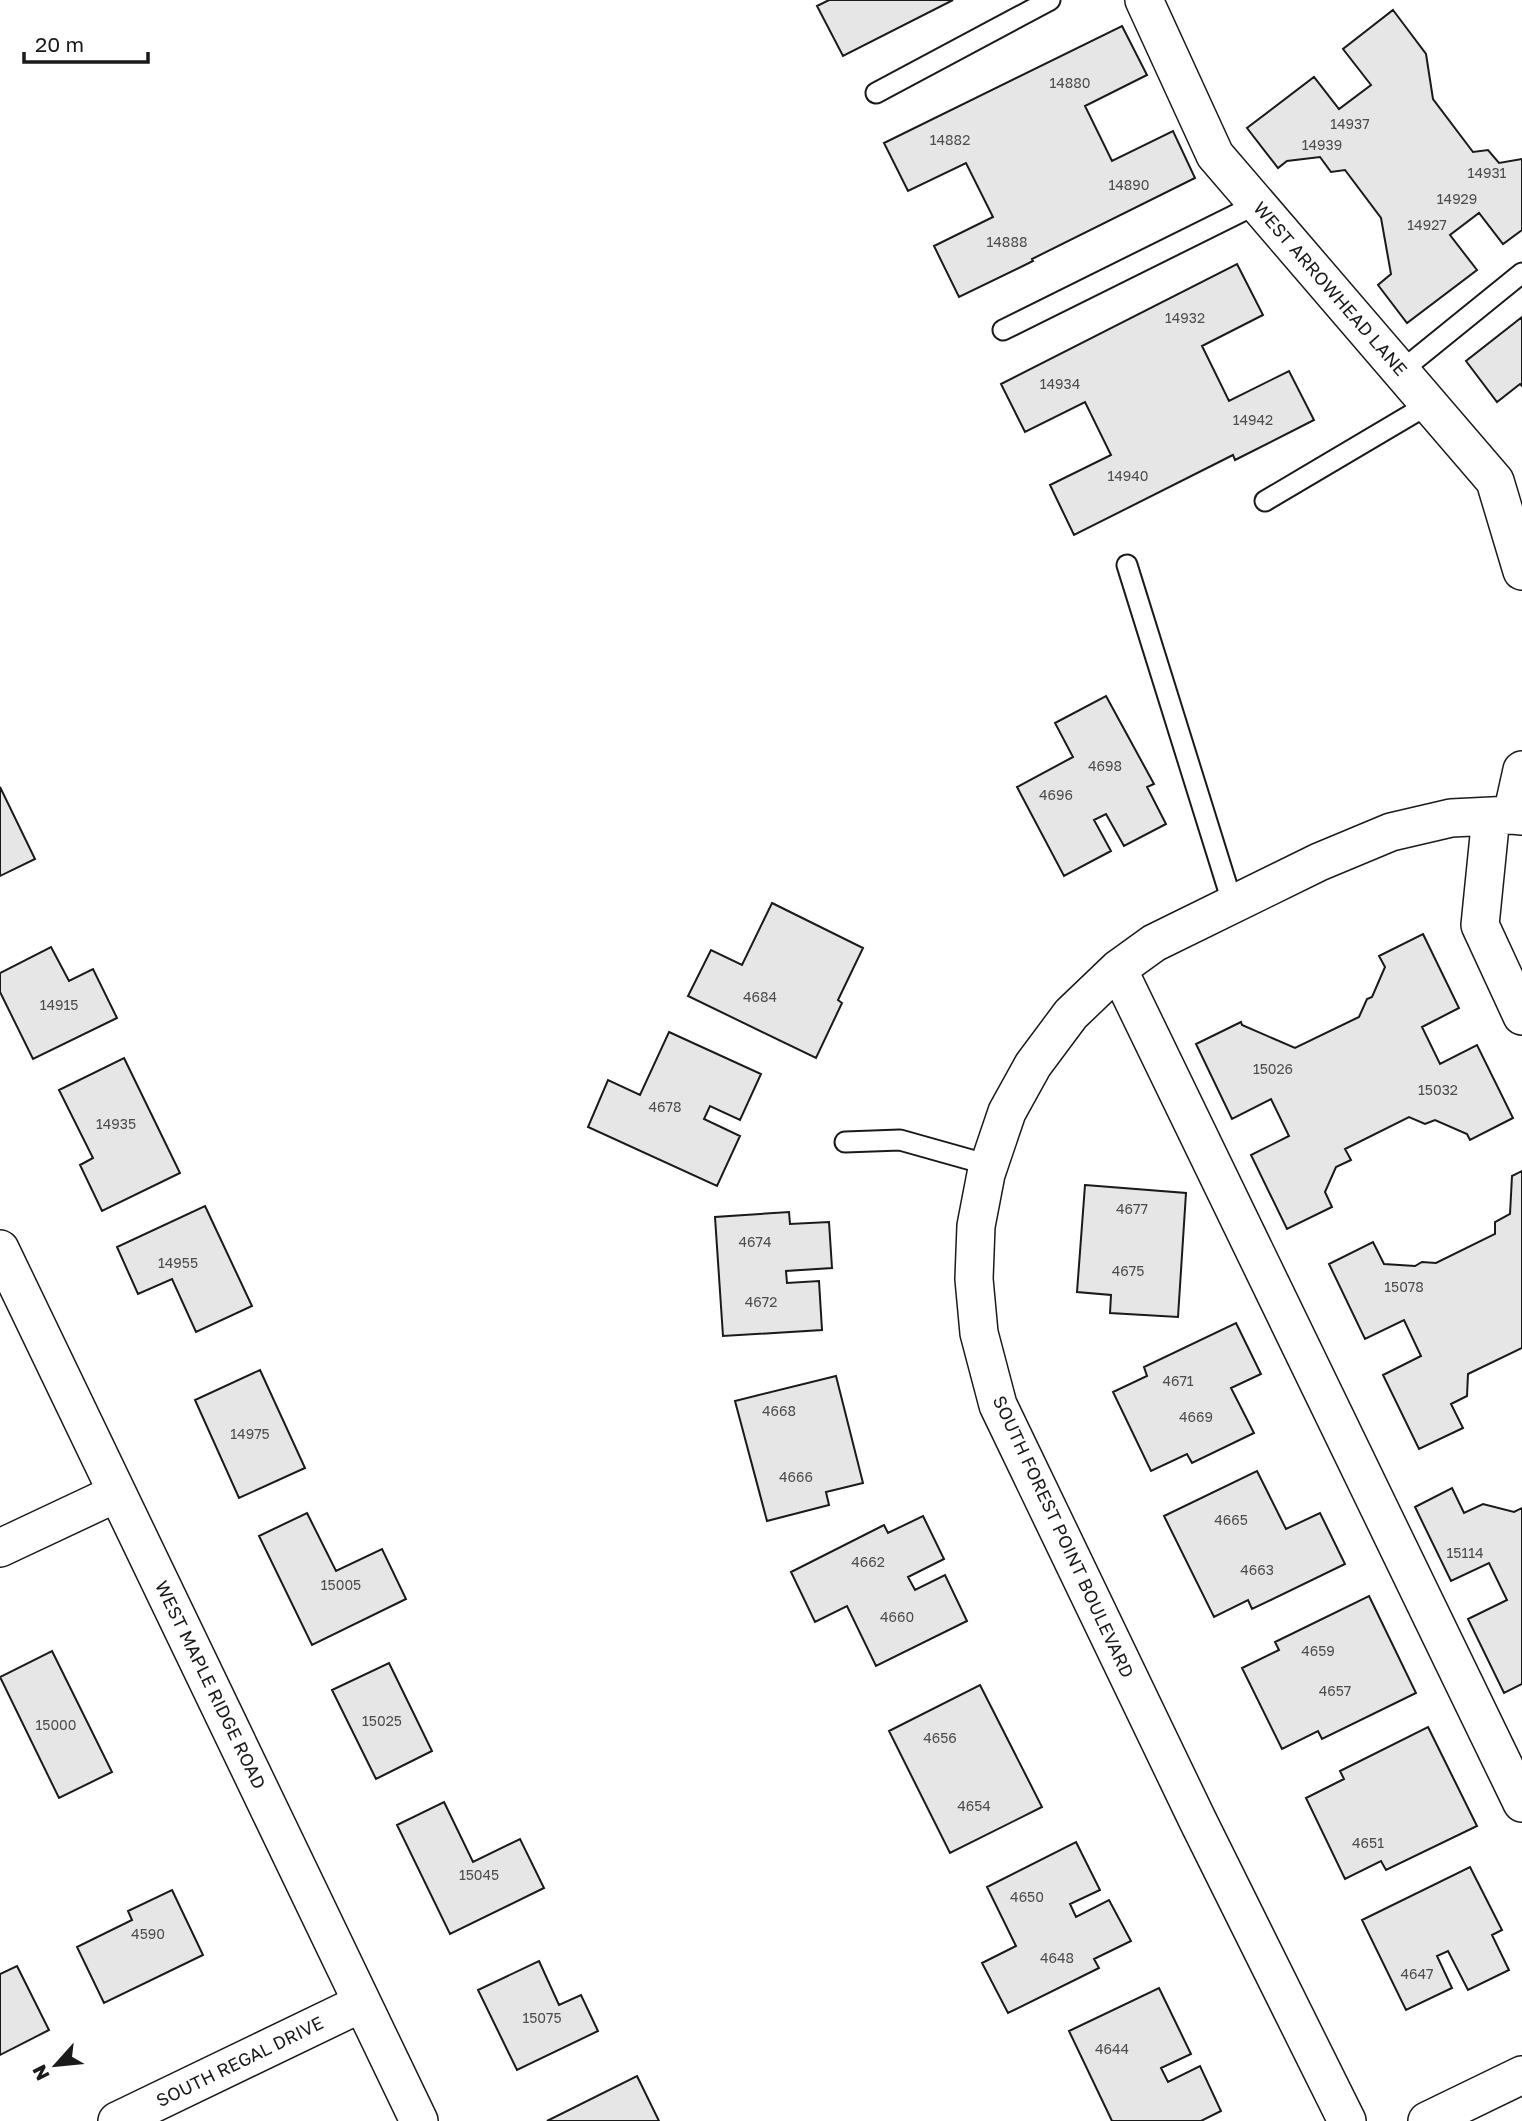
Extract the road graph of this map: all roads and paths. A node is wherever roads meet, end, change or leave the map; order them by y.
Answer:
1 (1050, 0) edge
2 (1144, 0) edge
3 (876, 93) dead end
4 (1257, 204) junction
5 (1522, 273) edge
6 (1003, 330) dead end
7 (1401, 372) junction
8 (1429, 404) junction
9 (1265, 501) dead end
10 (1127, 565) dead end
11 (1522, 571) edge
12 (1522, 770) edge
13 (1508, 816) edge
14 (1233, 905) junction
15 (1118, 969) junction
16 (1522, 1016) edge
17 (845, 1142) dead end
18 (989, 1165) junction
19 (0, 1249) edge
20 (117, 1493) junction
21 (0, 1548) edge
22 (1522, 1803) edge
23 (362, 2003) junction
24 (1522, 2075) edge
25 (117, 2121) edge
26 (419, 2121) edge
27 (1347, 2121) edge
28 (1427, 2121) edge

1 - 3 lane
2 - 4 street, WEST ARROWHEAD LANE
4 - 6 lane
4 - 7 street, WEST ARROWHEAD LANE
5 - 7 lane
7 - 8 street, WEST ARROWHEAD LANE
8 - 9 lane
8 - 11 street, WEST ARROWHEAD LANE
10 - 14 lane
12 - 13 street
13 - 14 street, SOUTH FOREST POINT BOULEVARD
13 - 16 street
14 - 15 street, SOUTH FOREST POINT BOULEVARD
15 - 18 street, SOUTH FOREST POINT BOULEVARD
15 - 22 street
17 - 18 lane
18 - 27 street, SOUTH FOREST POINT BOULEVARD
19 - 20 street, WEST MAPLE RIDGE ROAD
20 - 21 street
20 - 23 street, WEST MAPLE RIDGE ROAD
23 - 25 street, SOUTH REGAL DRIVE
23 - 26 street, WEST MAPLE RIDGE ROAD
24 - 28 street

